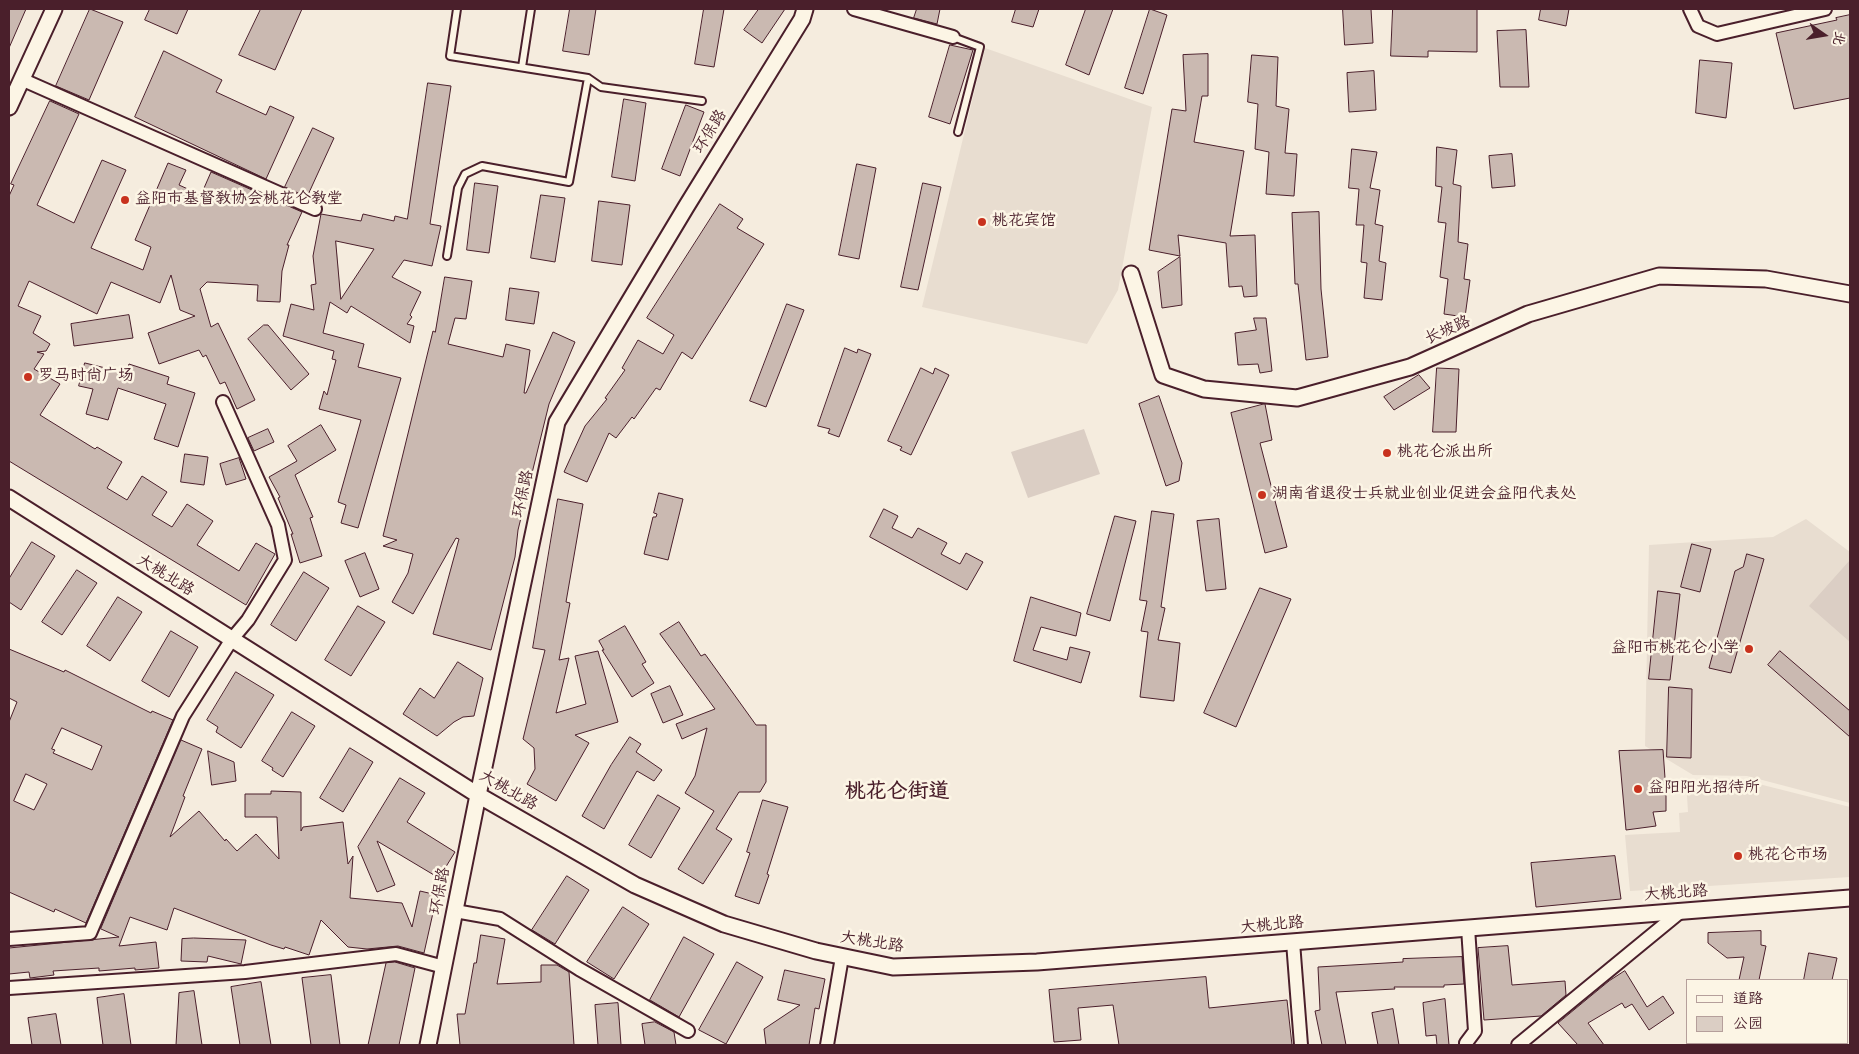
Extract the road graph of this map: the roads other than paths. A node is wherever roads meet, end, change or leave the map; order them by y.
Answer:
1 (54, 9) edge
2 (457, 9) edge
3 (532, 9) edge
4 (805, 9) edge
5 (854, 9) edge
6 (1690, 9) edge
7 (1825, 9) edge
8 (953, 37) joint
9 (522, 67) junction
10 (588, 78) junction
11 (21, 79) junction
12 (702, 101) dead end
13 (9, 106) edge
14 (958, 132) dead end
15 (315, 209) dead end
16 (447, 256) dead end
17 (1131, 274) dead end
18 (1850, 294) edge
19 (223, 402) dead end
20 (9, 498) edge
21 (232, 639) junction
22 (478, 795) junction
23 (1850, 898) edge
24 (455, 911) junction
25 (1680, 912) junction
26 (1468, 928) junction
27 (9, 938) edge
28 (1293, 942) junction
29 (842, 957) junction
30 (444, 968) junction
31 (9, 988) edge
32 (688, 1031) dead end
33 (428, 1045) edge
34 (826, 1045) edge
35 (1301, 1045) edge
36 (1466, 1045) edge
37 (1518, 1045) edge

1 - 11 street
2 - 9 lane
3 - 9 lane
4 - 22 street, 环保路
5 - 8 street
6 - 7 street
8 - 14 lane
9 - 10 lane
10 - 12 lane
10 - 16 lane
11 - 13 street
11 - 15 street
17 - 18 street, 长坡路
19 - 21 street
20 - 21 street, 大桃北路
21 - 22 street, 大桃北路
21 - 27 street
22 - 24 street, 环保路
22 - 29 street, 大桃北路
23 - 25 street, 大桃北路
24 - 30 street, 环保路
24 - 32 street
25 - 26 street, 大桃北路
25 - 37 street
26 - 28 street, 大桃北路
26 - 36 street
28 - 29 street, 大桃北路
28 - 35 street
29 - 34 street
30 - 31 street
30 - 33 street, 环保路

